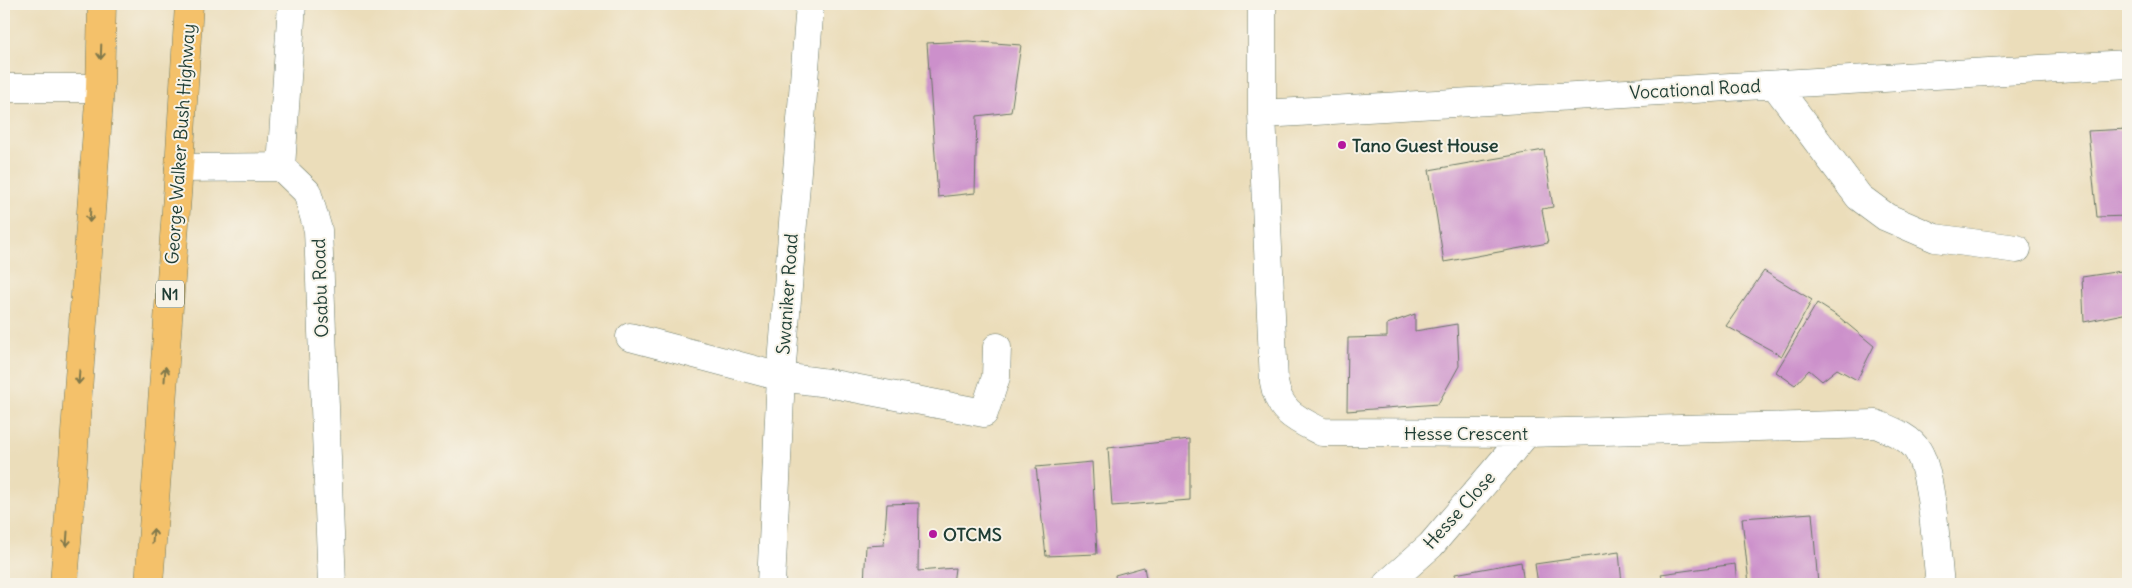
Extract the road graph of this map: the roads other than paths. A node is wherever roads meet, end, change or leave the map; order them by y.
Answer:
1 (102, 4) edge
2 (189, 4) edge
3 (292, 4) edge
4 (810, 4) edge
5 (1262, 4) edge
6 (2128, 64) edge
7 (1775, 85) junction
8 (4, 88) edge
9 (100, 88) junction
10 (1262, 114) junction
11 (281, 167) junction
12 (180, 168) junction
13 (2017, 249) dead end
14 (630, 337) dead end
15 (997, 347) dead end
16 (781, 377) junction
17 (1527, 433) junction
18 (64, 584) edge
19 (149, 584) edge
20 (332, 584) edge
21 (771, 584) edge
22 (1387, 584) edge
23 (1940, 584) edge

1 -> 9 highway
2 - 12 highway, George Walker Bush Highway / N1
3 - 11 street
4 - 16 street, Swaniker Road
5 - 10 street, Hesse Crescent
6 - 7 street, Vocational Road
7 - 10 street, Vocational Road
7 - 13 street
8 - 9 street
9 -> 18 highway
10 - 17 street, Hesse Crescent
11 - 12 street
11 - 20 street, Osabu Road
19 -> 12 highway, George Walker Bush Highway / N1
14 - 16 street
15 - 16 street
16 - 21 street, Swaniker Road
17 - 22 street, Hesse Close
17 - 23 street, Hesse Crescent

